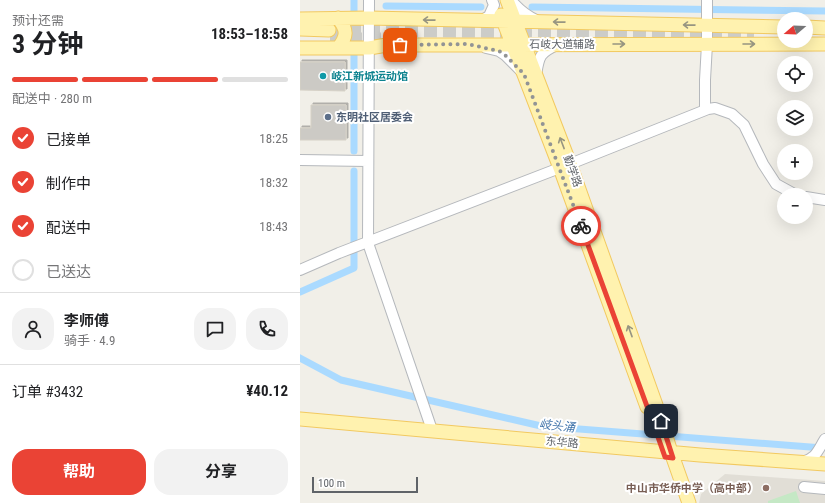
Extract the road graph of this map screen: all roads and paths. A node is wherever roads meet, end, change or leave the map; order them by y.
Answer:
1 (369, 0) edge
2 (492, 0) edge
3 (496, 0) edge
4 (507, 0) edge
5 (511, 0) edge
6 (707, 0) edge
7 (338, 18) junction
8 (369, 18) junction
9 (300, 19) edge
10 (507, 19) junction
11 (480, 21) junction
12 (540, 22) junction
13 (707, 22) junction
14 (777, 27) edge
15 (813, 27) edge
16 (825, 28) edge
17 (300, 30) edge
18 (300, 39) edge
19 (332, 39) junction
20 (467, 44) junction
21 (518, 44) junction
22 (560, 44) junction
23 (707, 44) junction
24 (825, 44) edge
25 (300, 48) edge
26 (369, 48) junction
27 (530, 75) junction
28 (705, 110) junction
29 (300, 160) edge
30 (368, 161) junction
31 (565, 166) junction
32 (783, 188) edge
33 (813, 198) edge
34 (825, 200) edge
35 (367, 243) junction
36 (300, 270) edge
37 (300, 419) edge
38 (300, 426) edge
39 (432, 430) junction
40 (824, 441) edge
41 (668, 455) junction
42 (799, 462) junction
43 (825, 464) edge
44 (825, 471) edge
45 (804, 487) dead end
46 (825, 488) edge
47 (682, 503) edge
48 (689, 503) edge

1 - 8 street
2 - 11 street
3 - 10 street
4 - 10 main road, 勤学路
5 - 12 street
6 - 13 street
7 - 8 main road, 石岐大道辅路
7 - 9 main road, 石岐大道辅路
7 - 19 main road
11 -> 8 main road, 石岐大道辅路
8 - 26 street
10 - 11 main road, 石岐大道辅路
10 - 12 main road, 石岐大道辅路
10 - 21 main road, 勤学路
13 -> 12 main road, 石岐大道辅路
13 - 14 main road, 石岐大道辅路
13 - 23 street
15 - 16 main road
17 - 19 main road
18 - 19 main road
19 - 25 main road, 石岐大道辅路
19 - 26 main road, 石岐大道辅路
20 - 21 main road, 石岐大道辅路
20 - 26 main road, 石岐大道辅路
20 - 27 street
21 - 22 main road, 石岐大道辅路
21 - 27 main road, 勤学路
22 -> 23 main road, 石岐大道辅路
22 - 27 street
23 -> 24 main road, 石岐大道辅路
23 - 28 street
26 - 30 street
27 - 31 main road, 勤学路
28 - 31 street
28 - 32 street
29 - 30 street
30 - 35 street
31 - 35 street
31 - 41 main road, 勤学路
33 - 34 street
35 - 36 street
35 - 39 street
37 - 39 main road, 东华路
38 - 41 main road, 东华路
39 - 41 main road, 东华路
40 - 42 street
41 - 42 main road, 东华路
41 - 44 main road, 东华路
41 - 47 main road, 勤学路
41 - 48 main road, 勤学路
42 - 43 main road, 东华路
45 - 46 street

